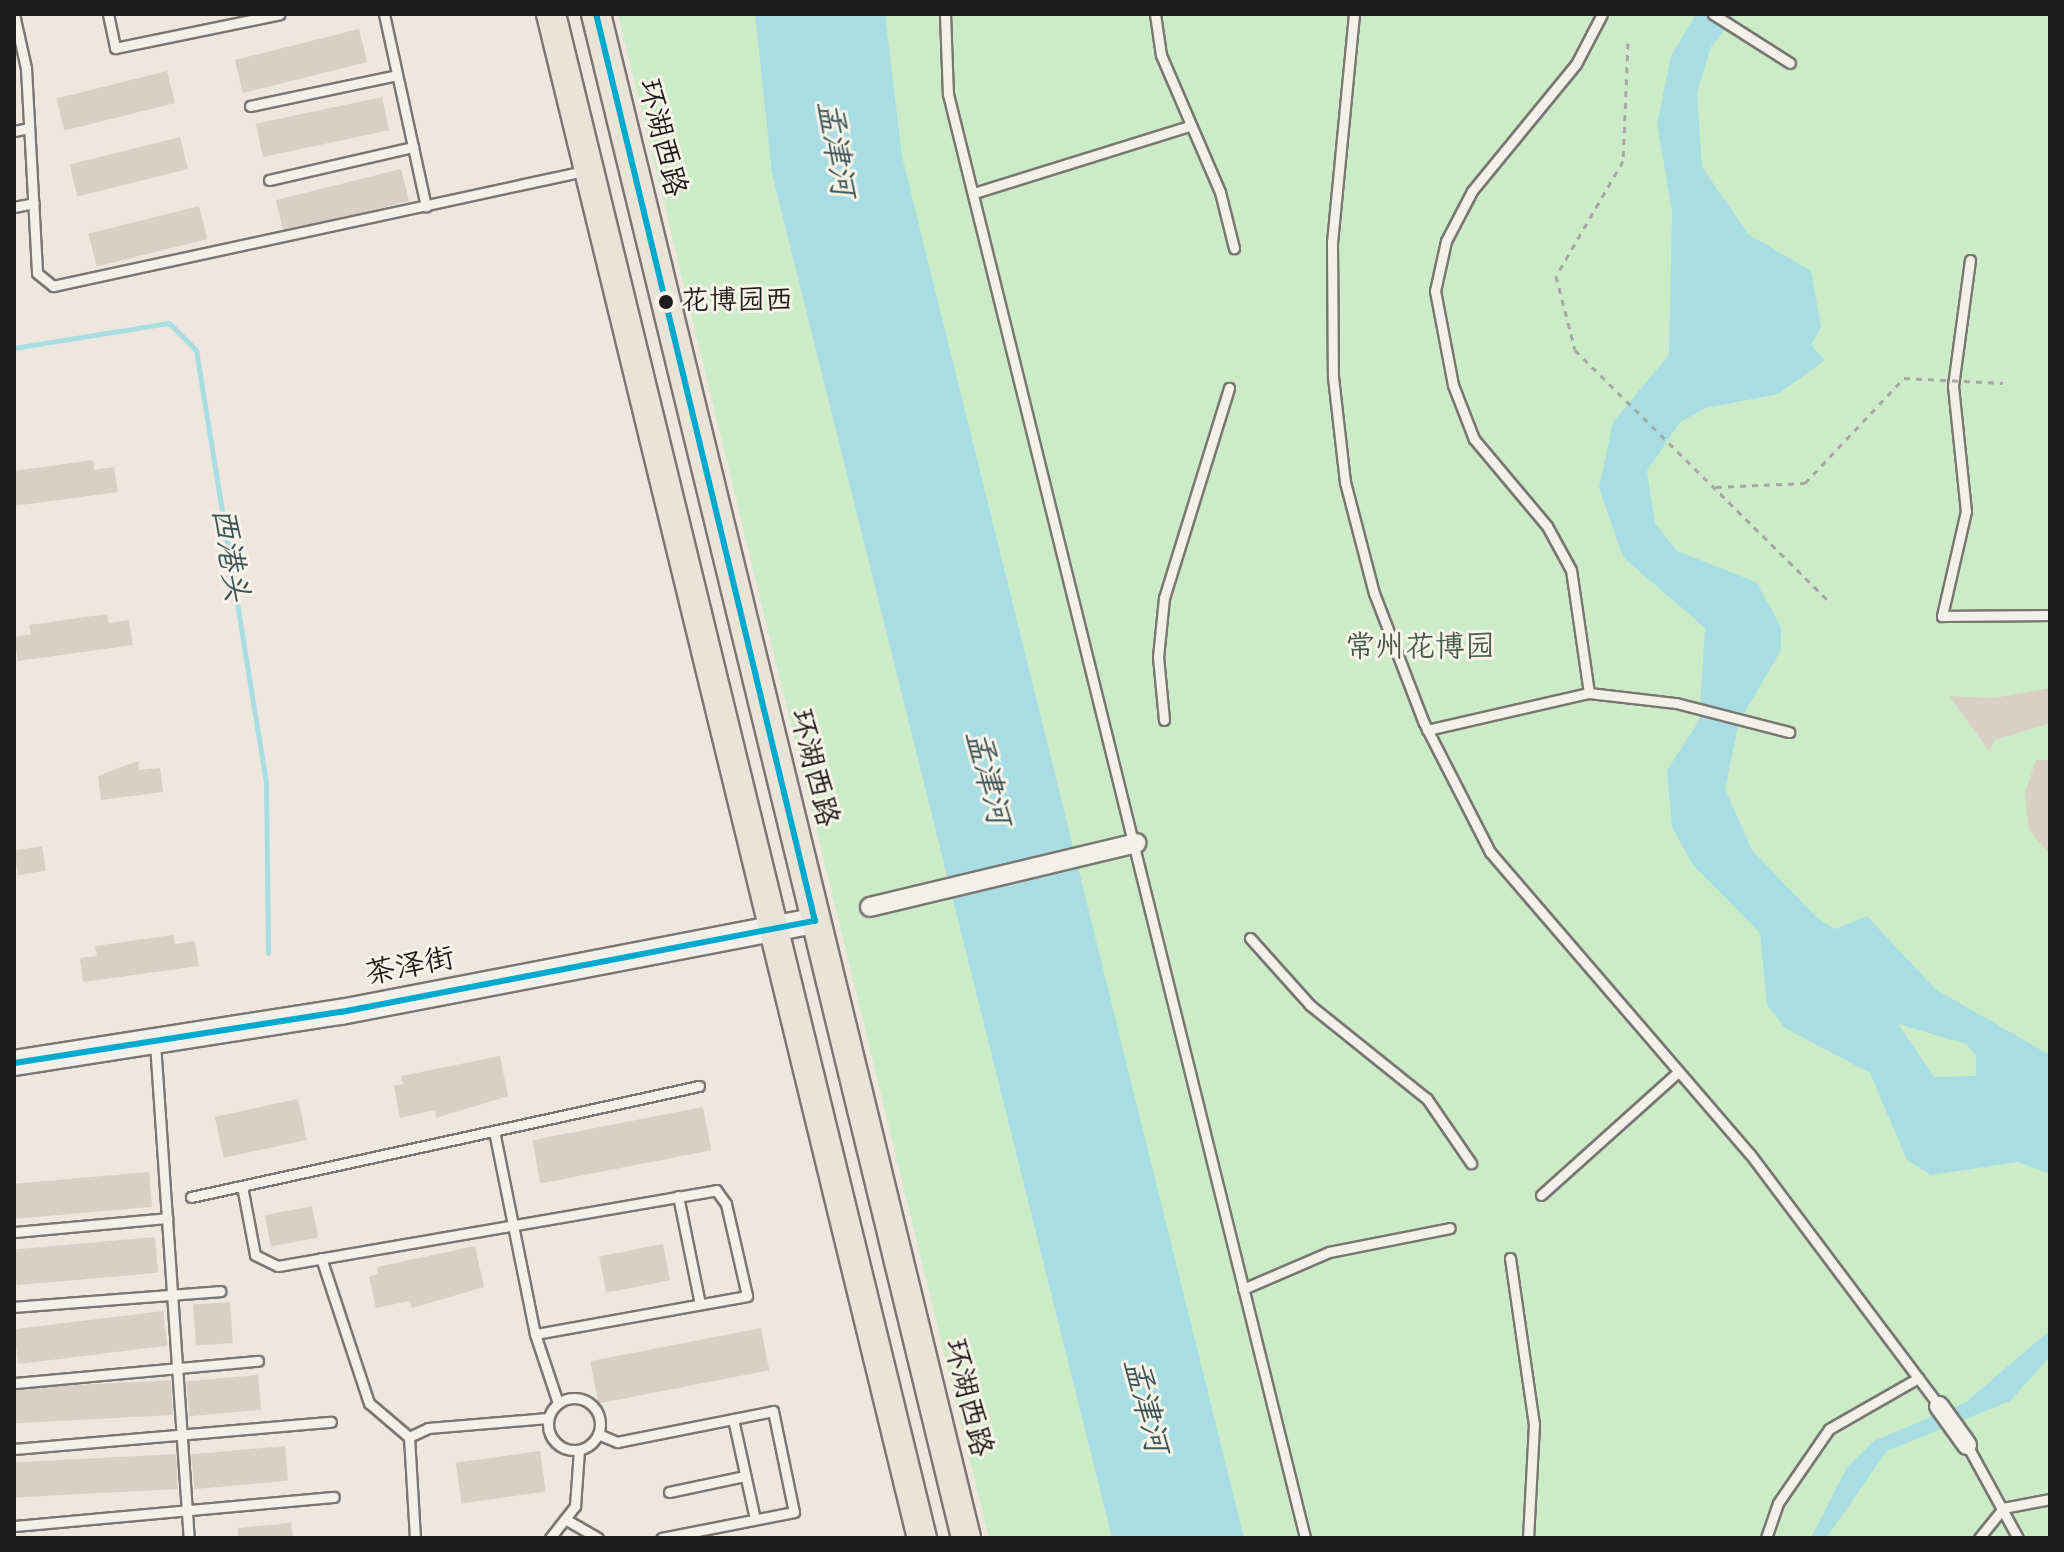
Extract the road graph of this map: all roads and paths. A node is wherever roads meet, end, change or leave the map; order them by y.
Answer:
1 (14, 14) edge
2 (108, 14) edge
3 (280, 14) edge
4 (384, 14) edge
5 (551, 14) edge
6 (596, 14) edge
7 (945, 14) edge
8 (1155, 14) edge
9 (1354, 14) edge
10 (1602, 14) edge
11 (1713, 14) edge
12 (1628, 43) dead end
13 (18, 51) edge
14 (1790, 63) dead end
15 (397, 75) junction
16 (250, 106) dead end
17 (1189, 126) junction
18 (29, 128) junction
19 (14, 131) edge
20 (413, 147) junction
21 (588, 170) junction
22 (269, 180) dead end
23 (974, 193) junction
24 (34, 203) junction
25 (426, 206) junction
26 (14, 207) edge
27 (1234, 248) dead end
28 (1970, 260) dead end
29 (2003, 383) dead end
30 (1229, 388) dead end
31 (1716, 487) junction
32 (1831, 603) dead end
33 (2050, 615) edge
34 (1589, 693) junction
35 (1164, 720) dead end
36 (1427, 730) junction
37 (1789, 732) dead end
38 (1127, 845) junction
39 (870, 907) dead end
40 (815, 921) junction
41 (773, 930) junction
42 (1250, 938) dead end
43 (155, 1041) junction
44 (14, 1063) edge
45 (1678, 1072) junction
46 (699, 1086) dead end
47 (494, 1131) junction
48 (1471, 1163) dead end
49 (242, 1186) junction
50 (1541, 1195) dead end
51 (678, 1196) junction
52 (191, 1197) dead end
53 (167, 1218) junction
54 (512, 1221) junction
55 (1450, 1228) dead end
56 (14, 1232) edge
57 (321, 1258) junction
58 (1510, 1258) dead end
59 (1243, 1289) junction
60 (220, 1291) dead end
61 (172, 1294) junction
62 (700, 1304) junction
63 (14, 1307) edge
64 (535, 1334) junction
65 (258, 1361) dead end
66 (177, 1368) junction
67 (1918, 1378) junction
68 (14, 1383) edge
69 (558, 1403) junction
70 (1939, 1406) joint
71 (548, 1418) junction
72 (733, 1419) junction
73 (331, 1422) dead end
74 (598, 1434) junction
75 (182, 1435) junction
76 (409, 1437) junction
77 (1967, 1445) joint
78 (14, 1449) edge
79 (579, 1450) junction
80 (745, 1476) junction
81 (669, 1492) dead end
82 (334, 1497) dead end
83 (2050, 1499) edge
84 (2003, 1508) junction
85 (187, 1510) junction
86 (565, 1519) junction
87 (755, 1519) junction
88 (14, 1526) edge
89 (189, 1538) edge
90 (415, 1538) edge
91 (550, 1538) edge
92 (598, 1538) edge
93 (662, 1538) edge
94 (922, 1538) edge
95 (966, 1538) edge
96 (1305, 1538) edge
97 (1528, 1538) edge
98 (1766, 1538) edge
99 (1979, 1538) edge
100 (2018, 1538) edge

1 - 13 lane
2 - 3 lane
4 - 15 lane
5 - 21 main road
6 - 40 main road, 环湖西路
7 - 23 lane
8 - 17 lane
9 - 36 lane
10 - 34 lane
11 - 14 lane
12 - 31 path
13 - 18 lane
15 - 16 lane
15 - 20 lane
17 - 23 lane
17 - 27 lane
18 - 19 lane
18 - 24 lane
20 - 22 lane
20 - 25 lane
21 - 25 lane
21 - 41 main road
23 - 38 lane
24 - 25 lane
24 - 26 lane
28 - 33 lane
29 - 31 path, bridge
30 - 35 lane
31 - 32 path
34 - 36 lane
34 - 37 lane
36 - 45 lane
38 - 39 street
38 - 59 lane
40 - 41 street, 茶泽街
40 - 95 main road, 环湖西路
41 - 43 street, 茶泽街
41 - 94 main road
42 - 48 lane
43 - 44 street, 茶泽街
43 - 53 lane
45 - 50 lane
45 - 67 lane
46 - 47 lane
47 - 49 lane
47 - 54 lane
49 - 52 lane
49 - 57 lane
51 - 54 lane
51 - 62 lane
51 - 62 lane
53 - 56 lane
53 - 61 lane
54 - 57 lane
54 - 64 lane
55 - 59 lane
57 - 76 lane
58 - 97 lane
59 - 96 lane
60 - 61 lane
61 - 63 lane
61 - 66 lane
62 - 64 lane
64 - 69 lane
65 - 66 lane
66 - 68 lane
66 - 75 lane
67 - 70 lane
67 - 98 lane
69 - 71 lane
69 - 74 lane
70 - 77 street
71 - 76 lane
71 - 79 lane
72 - 74 lane
72 - 80 lane
72 - 87 lane
73 - 75 lane
74 - 79 lane
75 - 78 lane
75 - 85 lane
76 - 90 lane
77 - 84 lane
79 - 86 lane
80 - 81 lane
80 - 87 lane
82 - 85 lane
83 - 84 lane
84 - 99 lane
84 - 100 lane
85 - 88 lane
85 - 89 lane
86 - 91 lane
86 - 92 lane
87 - 93 lane

